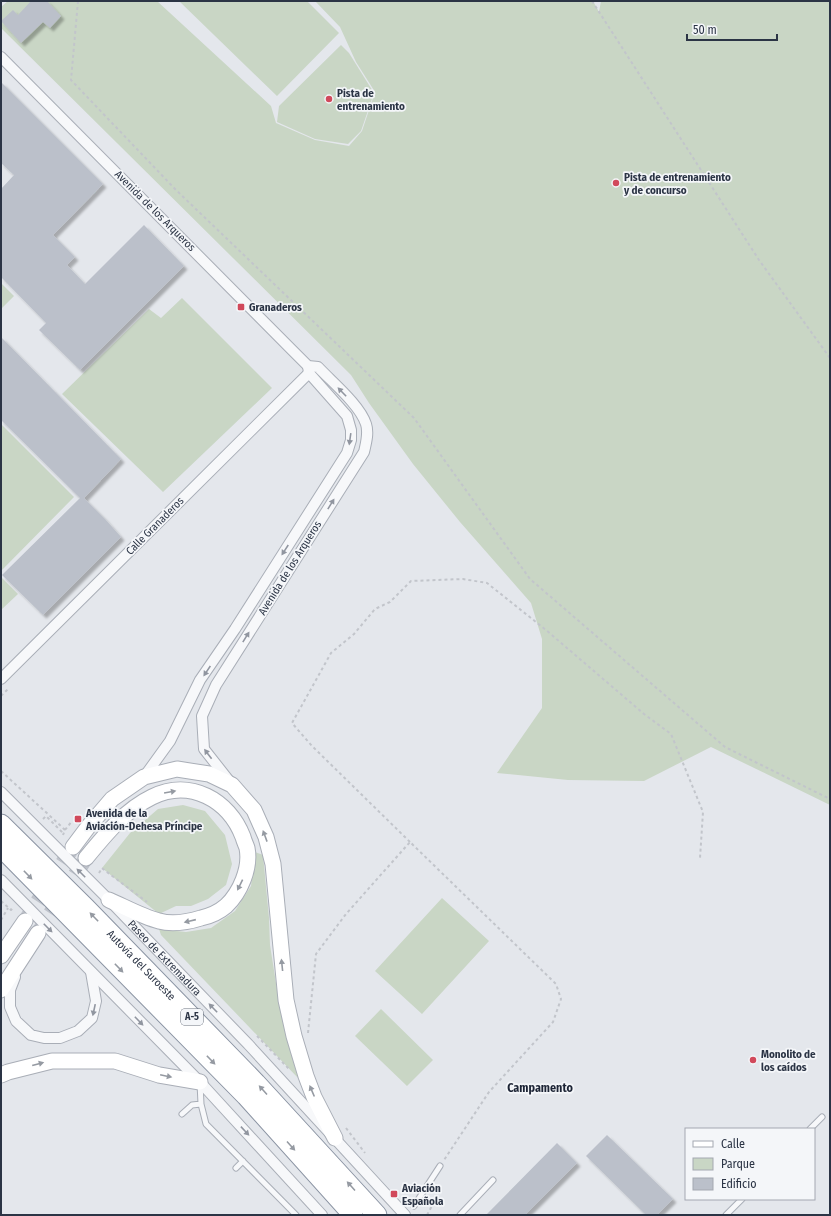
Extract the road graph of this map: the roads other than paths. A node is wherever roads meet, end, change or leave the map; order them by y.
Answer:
1 (1, 57) edge
2 (308, 369) junction
3 (1, 679) edge
4 (144, 777) junction
5 (232, 785) junction
6 (1, 792) edge
7 (1, 824) edge
8 (1, 847) edge
9 (73, 847) tunnel mouth
10 (86, 858) tunnel mouth
11 (1, 880) edge
12 (109, 900) junction
13 (25, 921) tunnel mouth
14 (38, 933) tunnel mouth
15 (1, 956) edge
16 (22, 959) junction
17 (91, 972) junction
18 (1, 990) edge
19 (1, 1075) edge
20 (200, 1082) junction
21 (201, 1104) junction
22 (182, 1114) dead end
23 (822, 1117) dead end
24 (811, 1128) edge
25 (335, 1138) junction
26 (243, 1161) junction
27 (440, 1166) road end
28 (236, 1168) dead end
29 (493, 1180) dead end
30 (741, 1200) edge
31 (414, 1206) dead end
32 (296, 1215) edge
33 (322, 1215) edge
34 (353, 1215) edge
35 (377, 1215) edge
36 (405, 1215) edge
37 (460, 1215) edge
38 (726, 1215) edge

1 - 2 street, Avenida de los Arqueros
2 - 3 street, Calle Granaderos
2 -> 4 street, Avenida de los Arqueros
5 -> 2 street, Avenida de los Arqueros
4 - 5 main road
4 - 9 main road
25 -> 5 main road
12 -> 6 street, Paseo de Extremadura
35 -> 7 highway, Autovía del Suroeste / A-5
8 -> 34 highway, Autovía del Suroeste / A-5
10 -> 12 main road
11 -> 17 street
25 -> 12 street, Paseo de Extremadura
13 - 15 main road
14 - 16 main road
17 -> 16 street
16 - 18 main road
17 -> 20 street
19 -> 20 main road
20 - 21 lane
20 -> 33 street
21 - 22 lane
21 - 26 lane
23 - 24 lane
25 - 36 street, Paseo de Extremadura
26 - 28 lane
26 - 32 lane
27 - 31 lane
29 - 37 lane
30 - 38 lane

